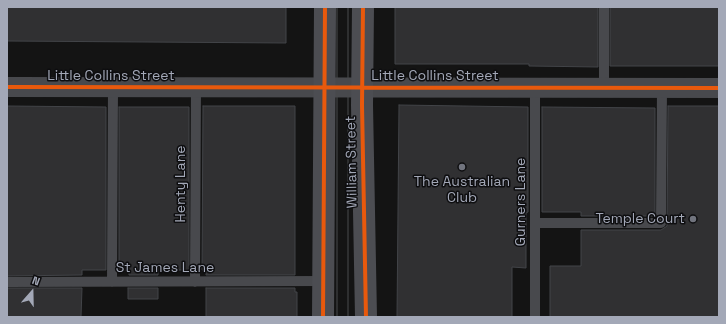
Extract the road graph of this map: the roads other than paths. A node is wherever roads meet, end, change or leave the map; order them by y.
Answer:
1 (325, 7) edge
2 (363, 7) edge
3 (604, 7) edge
4 (7, 87) edge
5 (112, 87) junction
6 (196, 87) junction
7 (325, 87) junction
8 (535, 87) junction
9 (604, 87) junction
10 (362, 88) junction
11 (662, 88) junction
12 (719, 88) edge
13 (535, 223) junction
14 (324, 281) junction
15 (7, 282) edge
16 (112, 282) junction
17 (195, 282) junction
18 (323, 317) edge
19 (366, 317) edge
20 (535, 317) edge

1 - 7 street, William Street
2 - 10 street, William Street
3 - 9 lane
4 - 5 street, Little Collins Street
5 - 6 street, Little Collins Street
5 - 16 lane
6 - 7 street, Little Collins Street
6 - 17 lane, Henty Lane
7 - 10 street, Little Collins Street
7 - 14 street, William Street
8 - 9 street, Little Collins Street
8 - 10 street, Little Collins Street
8 - 13 lane, Gurners Lane
9 - 11 street, Little Collins Street
10 - 19 street, William Street
11 - 12 street, Little Collins Street
11 - 13 lane
13 - 20 lane, Gurners Lane
14 - 17 lane, St James Lane
14 - 18 street, William Street
15 - 16 lane, St James Lane
16 - 17 lane, St James Lane

